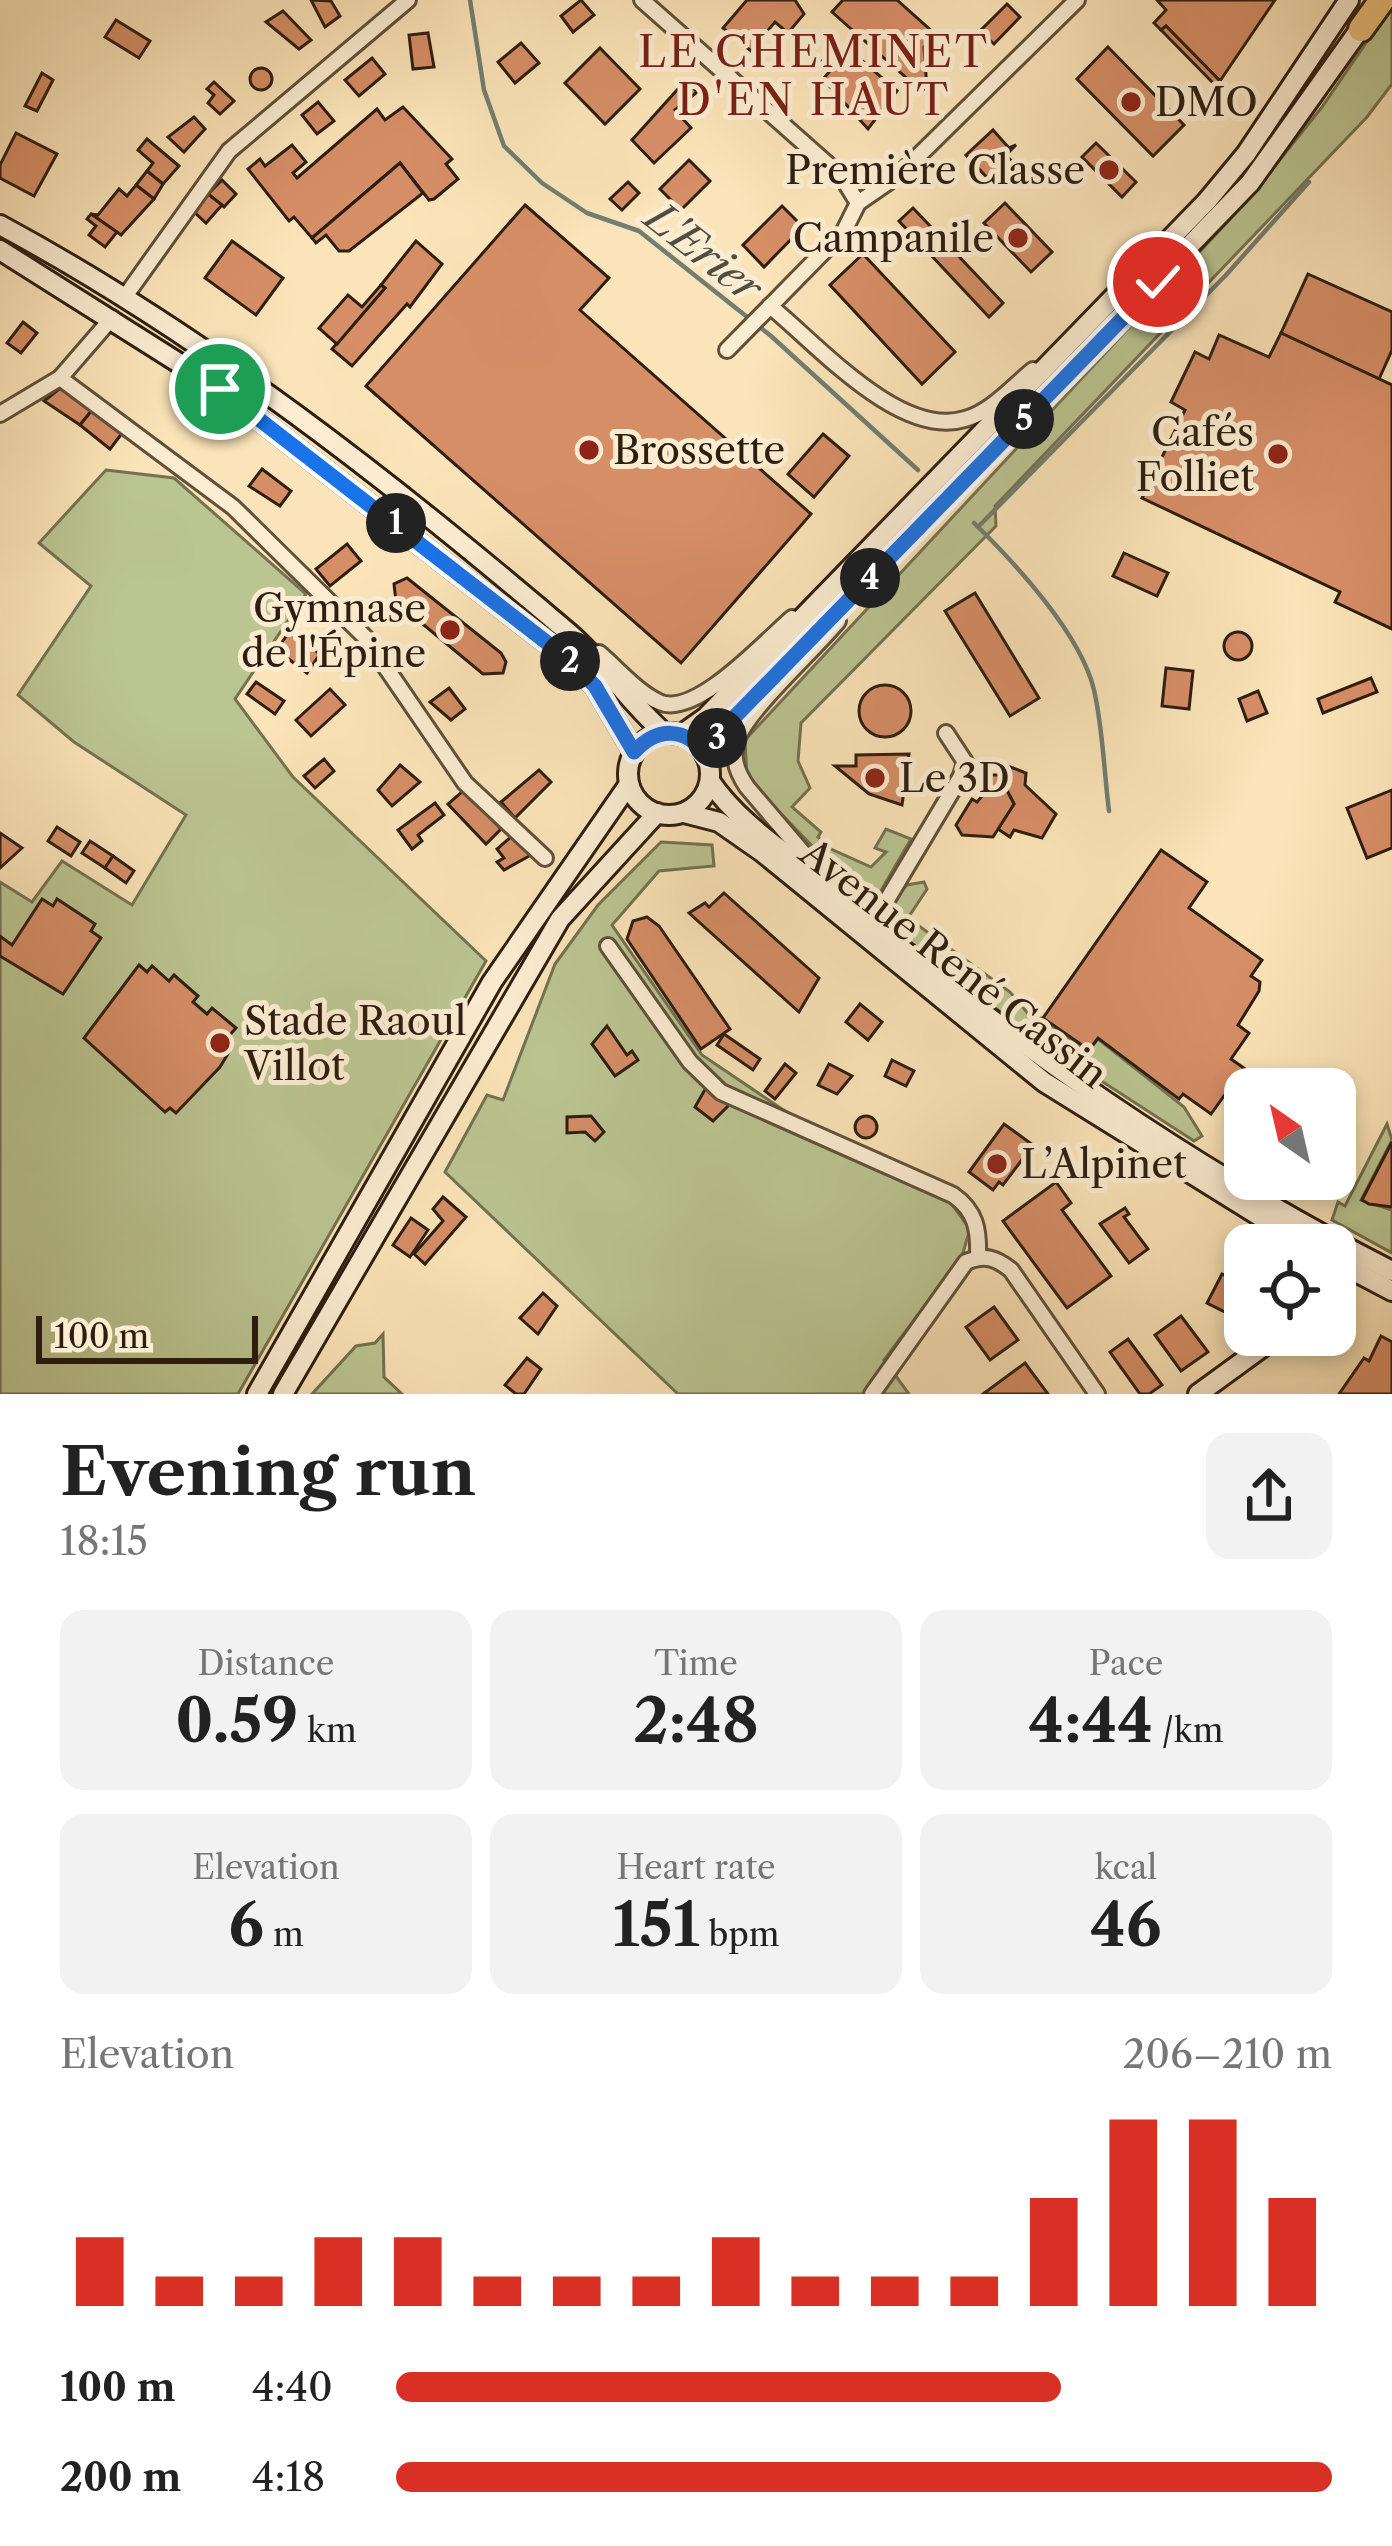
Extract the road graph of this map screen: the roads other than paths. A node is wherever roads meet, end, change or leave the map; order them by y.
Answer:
1 (408, 0) edge
2 (642, 0) edge
3 (1077, 0) edge
4 (1349, 0) edge
5 (1381, 0) edge
6 (1361, 29) joint
7 (858, 203) junction
8 (0, 225) edge
9 (0, 250) edge
10 (124, 298) junction
11 (770, 306) junction
12 (112, 318) junction
13 (1088, 324) junction
14 (732, 344) dead end
15 (61, 378) junction
16 (0, 413) edge
17 (920, 526) junction
18 (873, 548) junction
19 (572, 636) junction
20 (673, 733) junction
21 (946, 733) dead end
22 (634, 752) junction
23 (707, 756) junction
24 (710, 781) junction
25 (629, 784) junction
26 (657, 813) junction
27 (683, 813) junction
28 (545, 858) dead end
29 (835, 893) junction
30 (867, 933) junction
31 (608, 946) dead end
32 (1272, 1224) edge
33 (1290, 1224) edge
34 (978, 1257) junction
35 (1356, 1263) edge
36 (1356, 1267) edge
37 (1392, 1271) edge
38 (1392, 1291) edge
39 (1250, 1356) edge
40 (257, 1394) edge
41 (283, 1394) edge
42 (872, 1394) edge
43 (1096, 1394) edge
44 (1198, 1394) edge

1 - 10 street
2 - 7 street
3 - 7 street
4 - 13 main road
5 - 6 highway
6 - 17 main road
7 - 11 street
8 - 10 main road
9 - 12 main road
10 - 19 main road
11 - 13 street
11 - 14 street
12 - 15 street
12 - 22 main road
13 - 18 main road
15 - 16 street
15 - 28 street
17 - 23 main road
17 - 29 street, Avenue René Cassin
18 - 19 street
18 - 20 main road
19 - 20 main road
20 - 22 main road
20 - 23 main road
21 - 30 street
22 - 25 main road
23 - 24 main road
24 - 27 main road
24 - 29 main road, Avenue René Cassin
25 - 26 main road
25 - 40 main road
26 - 27 main road
26 - 41 main road
27 - 30 main road, Avenue René Cassin
29 - 30 main road, Avenue René Cassin
30 - 32 main road, Avenue René Cassin
30 - 33 main road, Avenue René Cassin
31 - 34 street
34 - 42 street
34 - 43 street
35 - 37 main road, Avenue René Cassin
36 - 38 main road, Avenue René Cassin
39 - 44 main road

